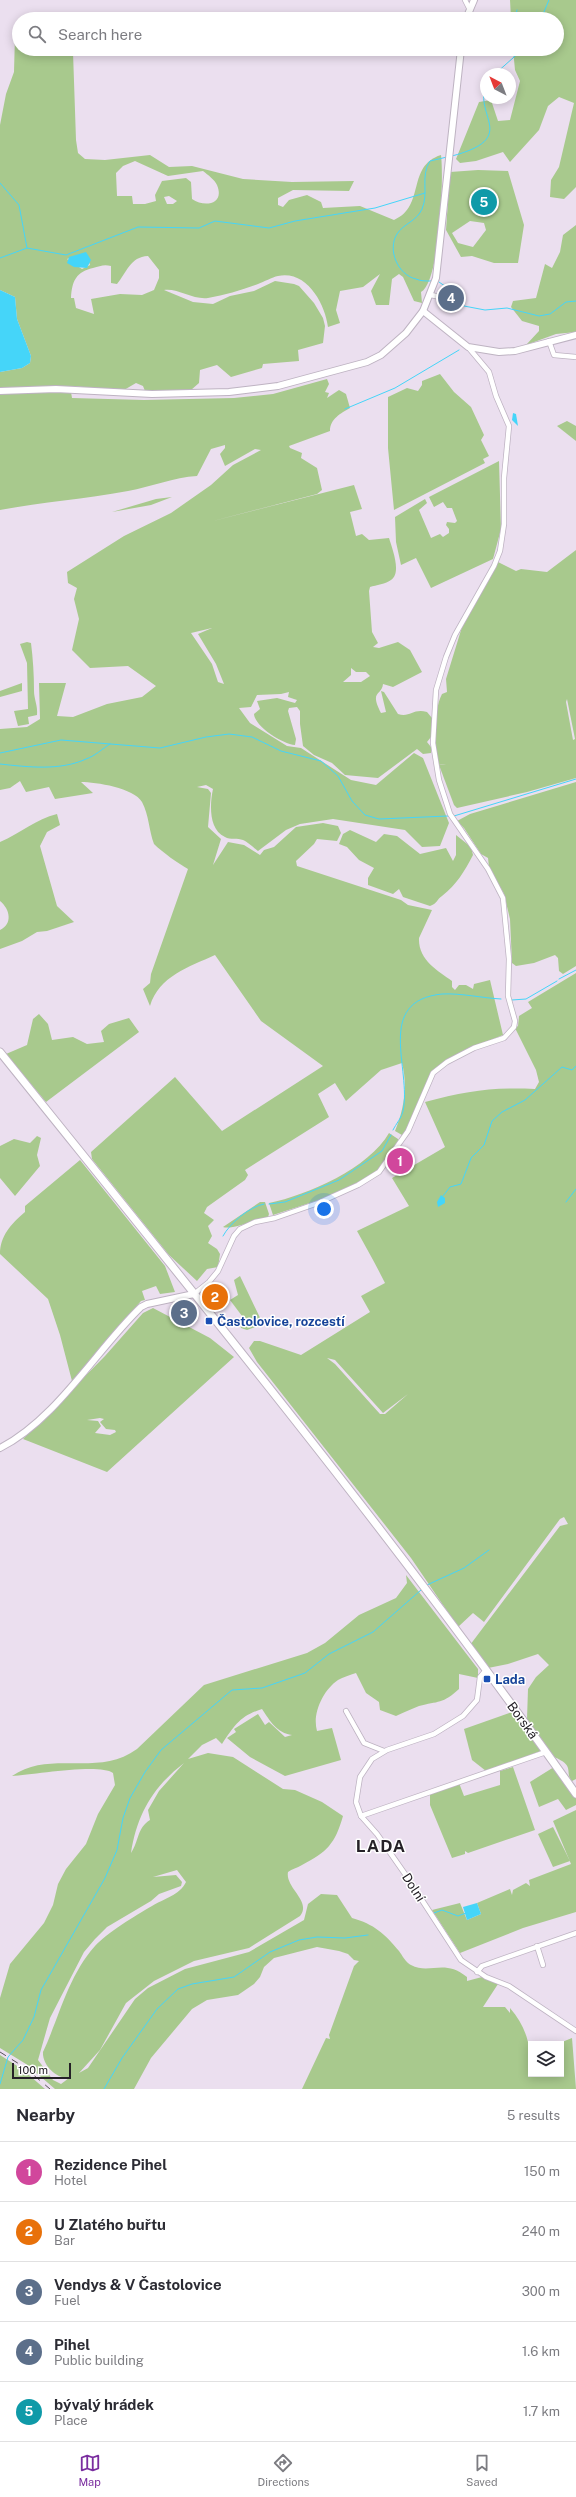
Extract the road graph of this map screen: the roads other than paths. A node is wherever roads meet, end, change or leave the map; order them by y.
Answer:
1 (465, 0) edge
2 (474, 0) edge
3 (470, 8) junction
4 (469, 12) edge
5 (460, 56) edge
6 (453, 292) dead end
7 (431, 295) junction
8 (423, 312) junction
9 (576, 335) edge
10 (549, 342) junction
11 (468, 347) junction
12 (576, 357) edge
13 (0, 391) edge
14 (0, 1052) edge
15 (194, 1294) junction
16 (0, 1448) edge
17 (486, 1670) junction
18 (346, 1711) dead end
19 (384, 1751) junction
20 (546, 1752) junction
21 (576, 1794) edge
22 (360, 1816) junction
23 (576, 1933) edge
24 (537, 1946) junction
25 (544, 1965) dead end
26 (477, 1972) junction
27 (576, 2031) edge

1 - 3 street
2 - 3 street
3 - 4 street
5 - 7 street
6 - 7 street
7 - 8 street
8 - 11 street
8 - 13 street
9 - 10 street
10 - 11 street
10 - 12 street
11 - 15 street
14 - 15 main road, Borská
15 - 16 street
15 - 17 main road, Borská
17 - 19 street
17 - 20 main road, Borská
18 - 19 street
19 - 22 street
20 - 21 main road, Borská
20 - 22 street
22 - 26 street, Dolní
23 - 24 street
24 - 25 street
24 - 26 street
26 - 27 street, Dolní

